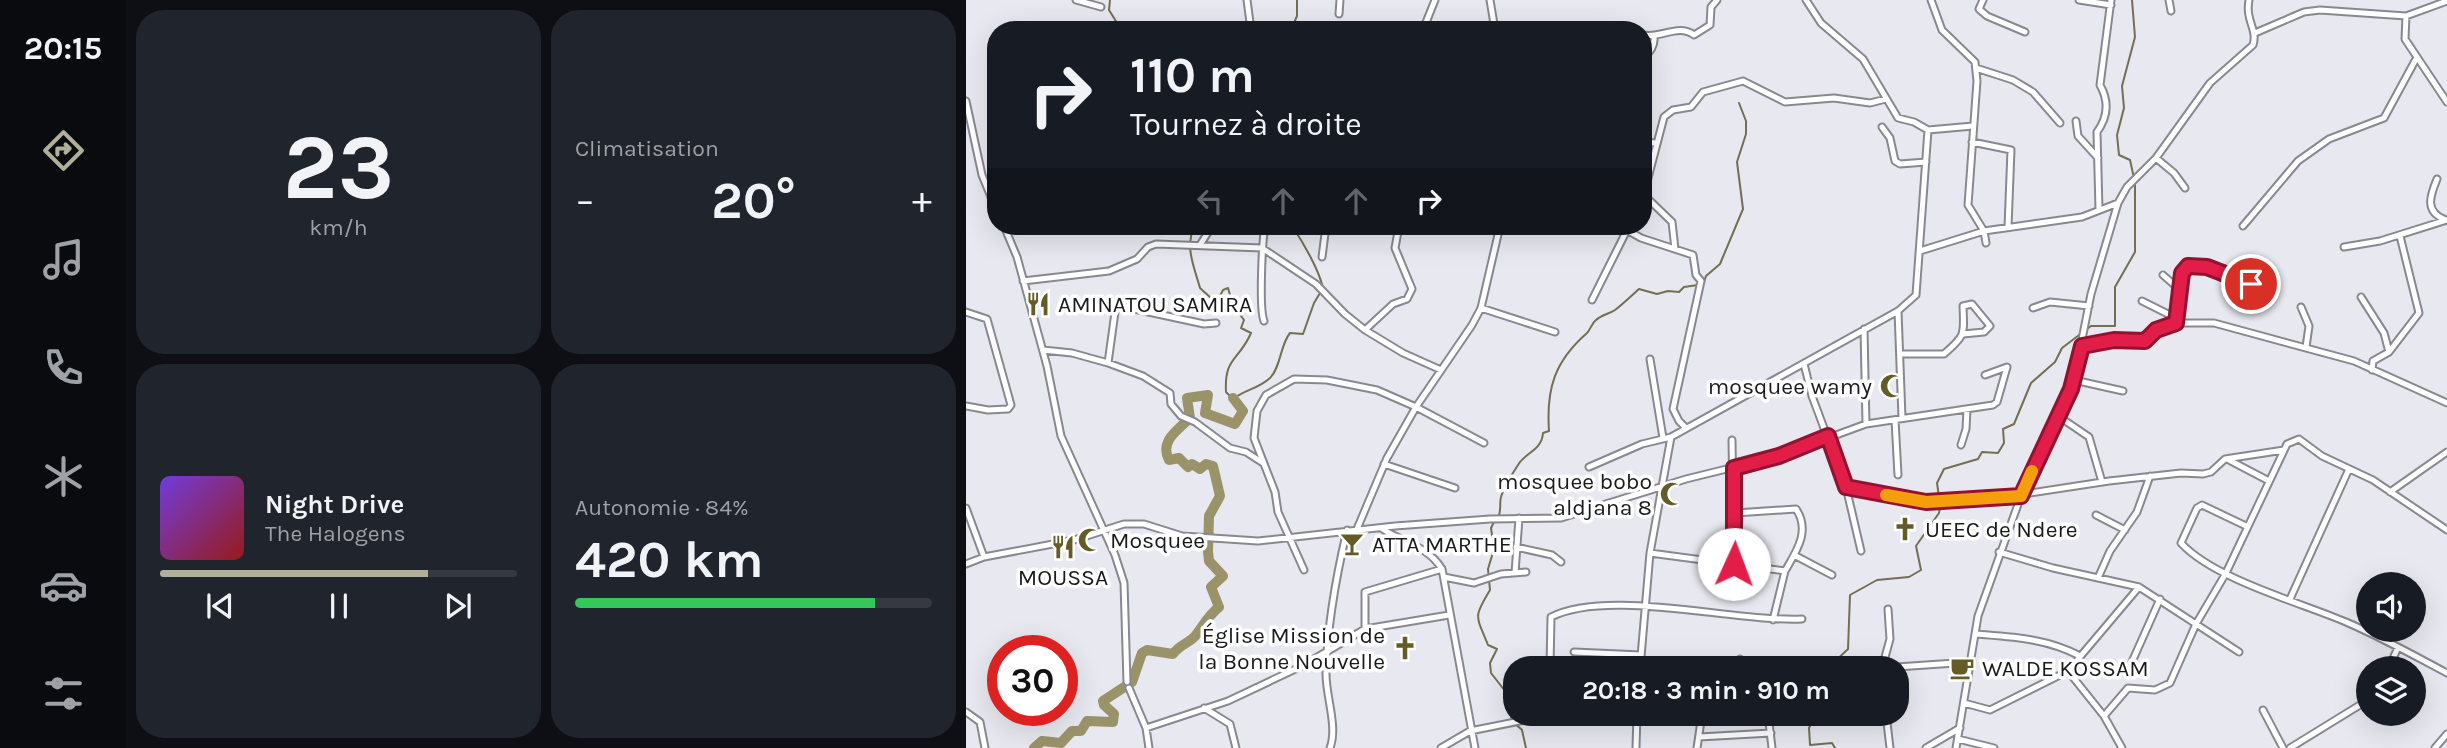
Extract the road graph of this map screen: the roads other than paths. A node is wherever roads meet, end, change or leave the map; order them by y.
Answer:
1 (1076, 0) edge
2 (1247, 0) edge
3 (1340, 0) edge
4 (1435, 0) edge
5 (1490, 0) edge
6 (1717, 0) edge
7 (1806, 0) edge
8 (1931, 0) edge
9 (1983, 0) edge
10 (2079, 0) edge
11 (2169, 0) edge
12 (2249, 0) edge
13 (2447, 1) edge
14 (2111, 3) edge
15 (1101, 7) dead end
16 (2171, 11) dead end
17 (1339, 14) dead end
18 (2406, 16) junction
19 (1250, 21) edge
20 (1426, 21) edge
21 (1494, 21) edge
22 (2025, 32) dead end
23 (2255, 33) junction
24 (1654, 37) joint
25 (1652, 43) edge
26 (2416, 59) junction
27 (1976, 68) junction
28 (1886, 99) junction
29 (966, 101) edge
30 (2447, 102) edge
31 (2076, 121) dead end
32 (2060, 123) dead end
33 (1973, 126) junction
34 (1882, 127) dead end
35 (1928, 130) junction
36 (1972, 142) junction
37 (1652, 143) edge
38 (1656, 143) junction
39 (2098, 158) junction
40 (2156, 158) junction
41 (1652, 161) edge
42 (1926, 162) junction
43 (2437, 179) dead end
44 (987, 187) edge
45 (2185, 188) dead end
46 (1652, 203) edge
47 (2118, 203) junction
48 (2099, 210) junction
49 (2446, 220) edge
50 (2243, 226) dead end
51 (2008, 227) junction
52 (1984, 231) junction
53 (1007, 235) edge
54 (1205, 235) edge
55 (1264, 235) edge
56 (1325, 235) edge
57 (1397, 235) edge
58 (1498, 235) edge
59 (1624, 235) edge
60 (1644, 235) edge
61 (2400, 236) junction
62 (1986, 243) dead end
63 (1198, 245) junction
64 (2344, 247) dead end
65 (1262, 248) junction
66 (1675, 249) junction
67 (1920, 251) junction
68 (1322, 257) dead end
69 (2163, 275) dead end
70 (1023, 281) junction
71 (2180, 289) junction
72 (2361, 297) dead end
73 (2259, 299) dead end
74 (1592, 300) dead end
75 (2142, 301) dead end
76 (2089, 306) junction
77 (2301, 307) dead end
78 (1481, 308) junction
79 (2033, 308) dead end
80 (1898, 311) junction
81 (966, 312) edge
82 (2176, 320) junction
83 (1264, 321) dead end
84 (1216, 324) dead end
85 (1864, 329) junction
86 (1365, 330) junction
87 (1555, 332) dead end
88 (1964, 334) junction
89 (2082, 346) junction
90 (2306, 347) junction
91 (1042, 350) junction
92 (2389, 352) junction
93 (1900, 354) junction
94 (1650, 359) dead end
95 (1108, 363) junction
96 (1804, 364) junction
97 (1441, 370) junction
98 (2372, 370) junction
99 (1984, 375) dead end
100 (2074, 380) junction
101 (2123, 391) dead end
102 (2447, 403) edge
103 (966, 406) edge
104 (1416, 407) junction
105 (1967, 409) junction
106 (2058, 416) junction
107 (1902, 418) junction
108 (1895, 420) junction
109 (1866, 424) junction
110 (1686, 428) junction
111 (1828, 436) junction
112 (1671, 437) junction
113 (1663, 438) junction
114 (1732, 440) dead end
115 (1484, 443) dead end
116 (1961, 445) dead end
117 (2284, 450) junction
118 (2447, 452) edge
119 (2225, 458) junction
120 (1263, 463) junction
121 (1384, 464) junction
122 (1589, 467) dead end
123 (1734, 468) junction
124 (2350, 469) junction
125 (1898, 475) dead end
126 (2150, 476) junction
127 (2269, 481) junction
128 (2102, 482) junction
129 (1660, 486) junction
130 (1846, 487) junction
131 (1455, 488) dead end
132 (2390, 492) junction
133 (2021, 496) junction
134 (966, 508) edge
135 (1735, 513) junction
136 (2096, 514) dead end
137 (1519, 518) junction
138 (2246, 527) junction
139 (1381, 528) junction
140 (1357, 529) junction
141 (1104, 530) junction
142 (1347, 530) junction
143 (2125, 530) junction
144 (2447, 530) edge
145 (1292, 540) junction
146 (1516, 547) junction
147 (1861, 551) dead end
148 (1650, 552) junction
149 (1999, 552) junction
150 (1794, 555) junction
151 (984, 557) junction
152 (1561, 562) dead end
153 (966, 564) edge
154 (1734, 564) junction
155 (1442, 569) junction
156 (1304, 570) dead end
157 (1526, 572) dead end
158 (1785, 572) junction
159 (2225, 572) junction
160 (1515, 573) junction
161 (1832, 575) dead end
162 (1444, 577) junction
163 (2098, 578) junction
164 (2139, 587) junction
165 (2290, 598) junction
166 (2160, 599) junction
167 (1645, 607) junction
168 (1888, 610) dead end
169 (1449, 615) junction
170 (1802, 619) dead end
171 (1773, 620) junction
172 (2196, 624) junction
173 (1365, 629) junction
174 (1975, 634) junction
175 (2398, 647) junction
176 (1327, 650) junction
177 (1574, 652) dead end
178 (2239, 652) dead end
179 (1641, 655) joint
180 (1550, 656) edge
181 (1885, 656) edge
182 (2080, 656) junction
183 (2394, 656) edge
184 (1970, 662) junction
185 (1909, 666) edge
186 (2068, 671) junction
187 (2127, 673) dead end
188 (2447, 673) edge
189 (1964, 703) junction
190 (2356, 707) edge
191 (1204, 708) junction
192 (2263, 710) dead end
193 (966, 712) edge
194 (2104, 716) junction
195 (1503, 724) edge
196 (1637, 726) edge
197 (1700, 726) edge
198 (1770, 726) edge
199 (1887, 726) edge
200 (1146, 727) junction
201 (1960, 728) junction
202 (1470, 731) junction
203 (1771, 733) junction
204 (2447, 734) edge
205 (1699, 737) junction
206 (1958, 739) junction
207 (985, 748) edge
208 (1149, 748) edge
209 (1237, 748) edge
210 (1330, 748) edge
211 (1441, 748) edge
212 (1475, 748) edge
213 (1636, 748) edge
214 (1697, 748) edge
215 (1772, 748) edge
216 (1890, 748) edge
217 (1926, 748) edge
218 (1956, 748) edge
219 (1994, 748) edge
220 (2122, 748) edge
221 (2283, 748) edge
222 (2290, 748) edge
223 (2435, 748) edge

1 - 15 street
2 - 19 street
3 - 17 street
4 - 20 street
5 - 21 street
6 - 24 street
7 - 28 street
8 - 27 street
9 - 22 street
10 - 14 street
11 - 16 street
12 - 23 street
13 - 18 street
14 - 39 street
18 - 23 street
18 - 26 street
23 - 40 street
24 - 25 street
26 - 30 street
26 - 50 street
27 - 32 street
27 - 33 street
28 - 35 street
28 - 38 street
29 - 44 street
31 - 39 street
33 - 35 street
33 - 36 street
34 - 42 street
35 - 42 street
36 - 51 street
36 - 52 street
37 - 38 street
38 - 41 street
39 - 48 street
40 - 45 street
40 - 47 street
42 - 67 street
43 - 49 street
46 - 66 street
47 - 48 street
47 - 76 street
48 - 51 street
49 - 61 street
51 - 52 street
52 - 62 street
52 - 67 street
53 - 70 street
54 - 63 street
55 - 65 street
56 - 68 street
57 - 86 street
58 - 78 street
59 - 74 street
60 - 66 street
61 - 64 street
61 - 92 street
63 - 65 street
63 - 70 street
65 - 83 street
65 - 86 street
66 - 110 street
67 - 80 street
69 - 71 street
70 - 91 street
71 - 73 street
71 - 82 street
72 - 92 street
75 - 82 street
76 - 79 street
76 - 89 street
77 - 90 street
78 - 87 street
78 - 97 street
80 - 85 street
80 - 93 street
81 - 103 street
82 - 89 street
82 - 90 street
84 - 95 street
85 - 96 street
85 - 109 street
86 - 97 street
88 - 88 street
88 - 93 street
89 - 100 street
90 - 98 street
91 - 95 street
91 - 141 street
92 - 98 street
93 - 107 street
94 - 113 street
95 - 120 street
96 - 110 street
96 - 111 street
97 - 104 street
98 - 102 street
99 - 105 street
100 - 101 street
100 - 106 street
104 - 115 street
104 - 120 street
104 - 121 street
105 - 107 street
105 - 116 street
106 - 128 street
106 - 133 street
107 - 108 street
108 - 109 street
108 - 125 street
109 - 111 street
110 - 112 street
111 - 123 street
111 - 130 street
112 - 113 street
112 - 129 street
113 - 122 street
114 - 123 street
117 - 119 street
117 - 124 street
117 - 127 street
118 - 132 street
119 - 126 street
119 - 127 street
120 - 145 street
121 - 131 street
121 - 140 street
123 - 129 street
123 - 135 street
124 - 132 street
124 - 165 street
126 - 128 street
126 - 143 street
127 - 138 street
128 - 133 street
129 - 137 street
129 - 148 street
130 - 133 street
130 - 147 street
132 - 144 street
133 - 149 street
134 - 151 street
135 - 150 street
135 - 154 street
136 - 143 street
137 - 139 street
137 - 146 street
138 - 159 street
138 - 159 street
139 - 140 street
139 - 155 street
140 - 142 street
141 - 145 street
141 - 151 street
141 - 200 street
142 - 145 street
142 - 176 street
143 - 163 street
145 - 156 street
146 - 152 street
146 - 160 street
148 - 154 street
148 - 167 street
149 - 163 street
149 - 174 street
150 - 158 street
150 - 161 street
151 - 153 street
154 - 158 street
155 - 162 street
155 - 173 street
157 - 160 street
158 - 171 street
159 - 165 street
159 - 172 street
160 - 162 street
162 - 169 street
163 - 164 street
164 - 166 street
164 - 182 street
165 - 175 street
166 - 172 street
166 - 187 street
167 - 171 street
167 - 179 street
167 - 180 street
168 - 181 street
169 - 173 street
169 - 202 street
170 - 171 street
172 - 178 street
172 - 194 street
173 - 176 street
174 - 182 street
174 - 184 street
175 - 183 street
175 - 188 street
176 - 191 street
176 - 210 street
177 - 179 street
182 - 186 street
184 - 185 street
184 - 189 street
186 - 189 street
186 - 194 street
189 - 201 street
190 - 222 street
191 - 200 street
191 - 209 street
192 - 221 street
193 - 207 street
194 - 220 street
195 - 202 street
196 - 213 street
197 - 205 street
198 - 203 street
199 - 216 street
200 - 208 street
201 - 206 street
201 - 217 street
202 - 211 street
202 - 212 street
203 - 205 street
203 - 215 street
204 - 223 street
205 - 214 street
206 - 218 street
206 - 219 street

